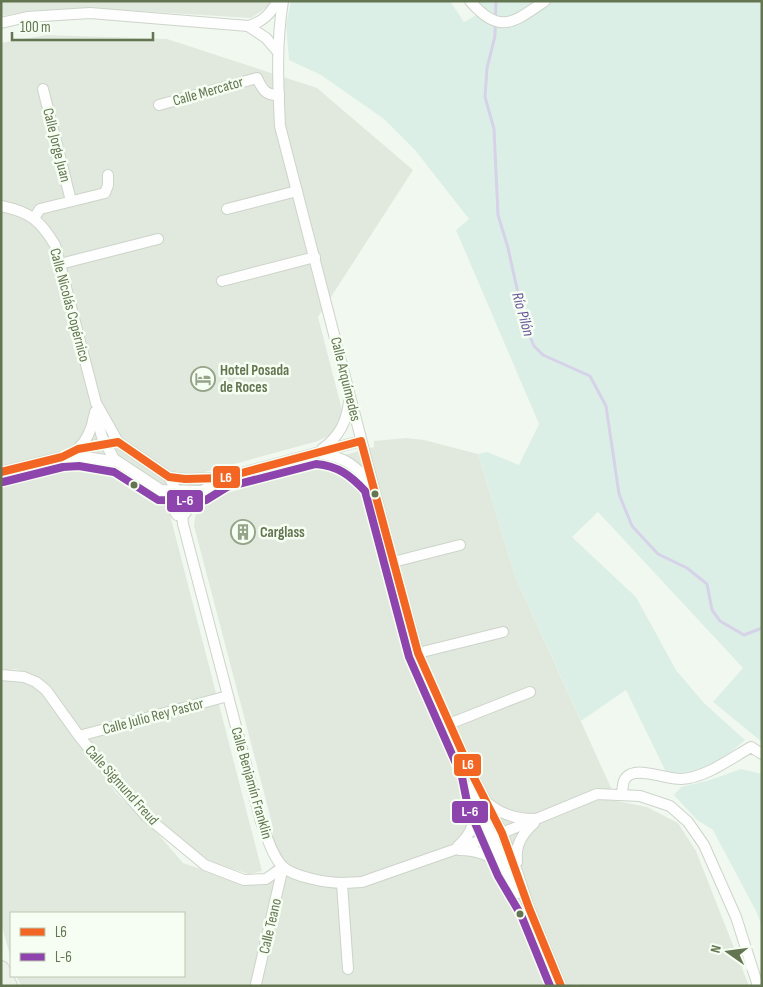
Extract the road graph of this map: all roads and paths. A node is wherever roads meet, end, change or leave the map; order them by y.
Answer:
1 (278, 1) edge
2 (283, 1) edge
3 (470, 1) edge
4 (545, 1) edge
5 (1, 23) edge
6 (248, 26) junction
7 (278, 52) junction
8 (43, 89) dead end
9 (279, 96) junction
10 (159, 105) dead end
11 (108, 175) dead end
12 (297, 191) junction
13 (71, 201) junction
14 (1, 206) edge
15 (227, 210) dead end
16 (34, 218) junction
17 (158, 239) dead end
18 (315, 258) junction
19 (60, 264) junction
20 (222, 281) dead end
21 (349, 392) junction
22 (95, 407) junction
23 (111, 432) junction
24 (361, 441) junction
25 (118, 442) junction
26 (105, 443) junction
27 (78, 453) junction
28 (315, 454) junction
29 (118, 462) junction
30 (1, 472) edge
31 (169, 477) junction
32 (223, 478) junction
33 (209, 479) junction
34 (374, 486) junction
35 (161, 490) junction
36 (202, 490) junction
37 (177, 491) junction
38 (181, 518) junction
39 (460, 545) dead end
40 (393, 562) junction
41 (503, 632) dead end
42 (418, 653) junction
43 (1, 675) edge
44 (530, 692) dead end
45 (228, 696) junction
46 (449, 724) junction
47 (78, 736) junction
48 (762, 754) edge
49 (472, 774) junction
50 (474, 787) junction
51 (622, 794) junction
52 (482, 802) junction
53 (540, 818) junction
54 (497, 835) junction
55 (453, 850) junction
56 (284, 867) junction
57 (512, 871) junction
58 (342, 884) junction
59 (521, 888) junction
60 (529, 908) junction
61 (1, 968) edge
62 (348, 969) dead end
63 (256, 984) dead end
64 (9, 986) edge
65 (561, 986) edge
66 (758, 986) edge

1 - 6 street
2 - 7 street, Calle Arquímedes
3 - 4 street
5 - 6 street
6 - 7 street
7 - 9 street, Calle Arquímedes
8 - 13 street, Calle Jorge Juan
9 - 10 street, Calle Mercator
9 - 12 street, Calle Arquímedes
11 - 13 street, Calle Jorge Juan
12 - 15 street
12 - 18 street, Calle Arquímedes
13 - 16 street, Calle Jorge Juan
14 - 16 street, Calle Nicolás Copérnico
16 - 19 street, Calle Nicolás Copérnico
17 - 19 street
18 - 20 street
18 - 21 street, Calle Arquímedes
19 - 22 street, Calle Nicolás Copérnico
21 - 24 street, Calle Arquímedes
21 - 28 street
22 - 23 street, Calle Nicolás Copérnico
22 - 26 street, Calle Nicolás Copérnico
22 - 27 street
23 - 25 street, Calle Nicolás Copérnico
23 - 26 street
24 - 28 street
24 - 34 street, Calle Arquímedes
25 - 26 street
25 - 31 street
26 - 27 street
26 - 29 street, Calle Nicolás Copérnico
27 - 29 street
27 - 30 street
28 - 32 street
28 - 34 street
29 - 35 street
31 - 33 street
31 - 37 street, Calle Benjamín Franklin
32 - 33 street
32 - 36 street
33 - 37 street
34 - 40 street, Calle Arquímedes
35 - 37 street
35 - 38 street, Calle Benjamín Franklin
36 - 37 street
36 - 38 street
37 - 38 street, Calle Benjamín Franklin
38 - 45 street, Calle Benjamín Franklin
39 - 40 street
40 - 42 street, Calle Arquímedes
41 - 42 street
42 - 46 street, Calle Arquímedes
43 - 47 street, Calle Sigmund Freud
44 - 46 street
45 - 47 street, Calle Julio Rey Pastor
45 - 56 street, Calle Benjamín Franklin
46 - 49 street, Calle Arquímedes
47 - 56 street, Calle Sigmund Freud
48 - 51 street
49 - 50 street, Calle Arquímedes
49 - 52 street, Calle Arquímedes
50 - 52 street, Calle Arquímedes
50 - 54 street, Calle Arquímedes
51 - 53 street
51 - 66 street
52 - 53 street
52 - 54 street, Calle Arquímedes
52 - 55 street
53 - 54 street
53 - 57 street
54 - 55 street
54 - 57 street, Calle Arquímedes
54 - 59 street, Calle Arquímedes
55 - 57 street
55 - 58 street
56 - 58 street
56 - 63 street, Calle Teano
57 - 59 street, Calle Arquímedes
57 - 60 street, Calle Arquímedes
58 - 62 street
59 - 60 street, Calle Arquímedes
60 - 65 street, Calle Arquímedes
61 - 64 highway

